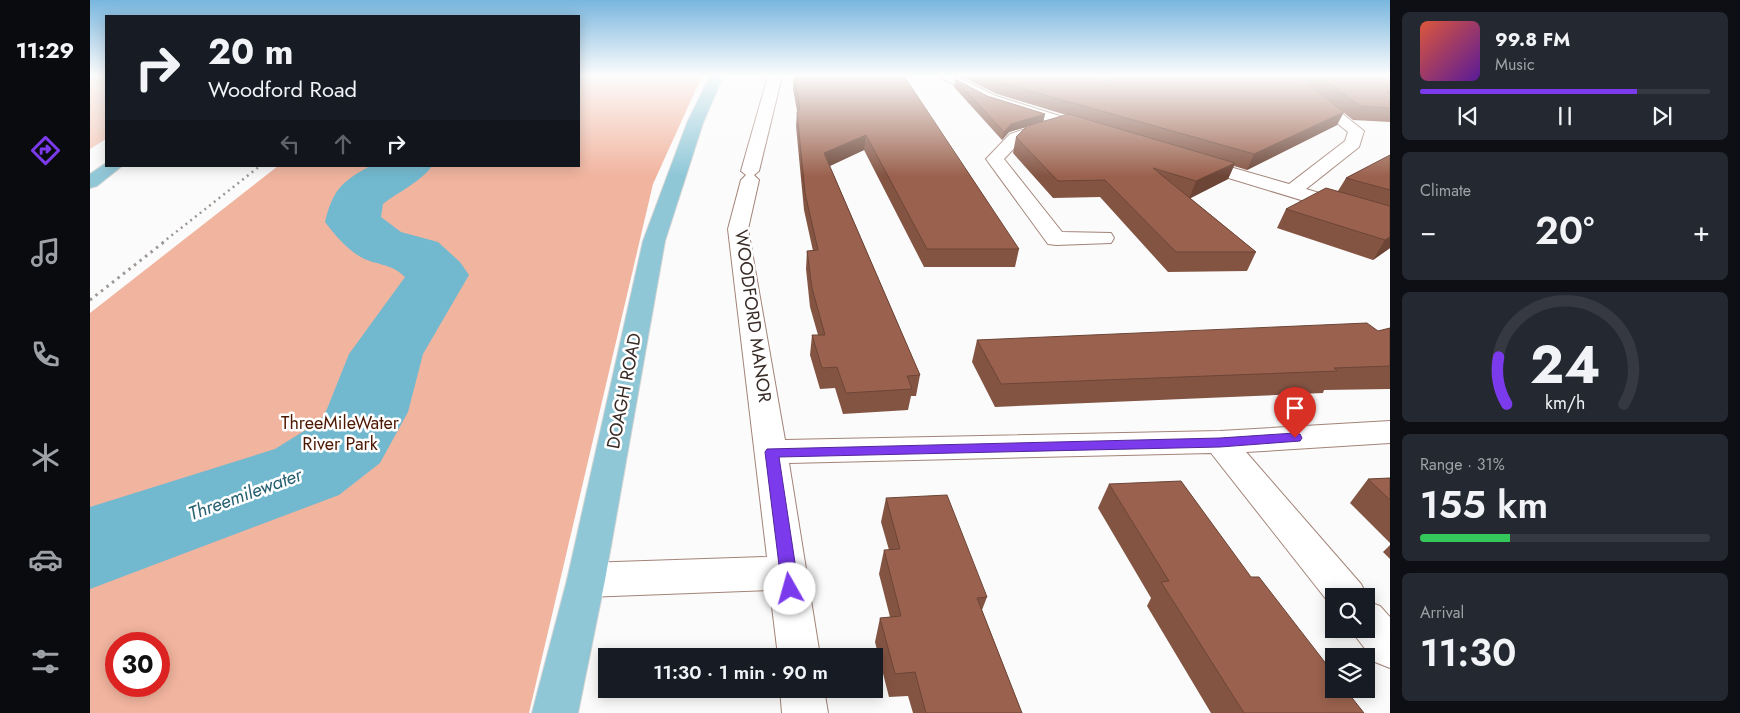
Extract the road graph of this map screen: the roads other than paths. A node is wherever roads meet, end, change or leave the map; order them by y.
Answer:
1 (701, 109) edge
2 (767, 109) edge
3 (1023, 109) edge
4 (1328, 109) edge
5 (1063, 122) junction
6 (1101, 134) edge
7 (1177, 156) edge
8 (112, 167) edge
9 (90, 182) edge
10 (1292, 191) junction
11 (1390, 221) edge
12 (1103, 238) dead end
13 (1390, 432) edge
14 (1220, 442) junction
15 (771, 452) junction
16 (788, 573) junction
17 (586, 580) junction
18 (1340, 588) edge
19 (1375, 630) edge
20 (797, 648) edge
21 (1390, 648) edge
22 (804, 698) edge
23 (556, 713) edge
24 (806, 713) edge

1 - 17 main road, DOAGH ROAD
2 - 15 street, WOODFORD MANOR
3 - 5 street
4 - 10 street
5 - 6 street
5 - 12 street
7 - 10 street
8 - 9 main road
10 - 11 street
13 - 14 street
14 - 15 street
14 - 18 street
15 - 16 street, WOODFORD MANOR
16 - 17 street
16 - 20 street, WOODFORD MANOR
17 - 23 main road, DOAGH ROAD
19 - 21 street
22 - 24 street

